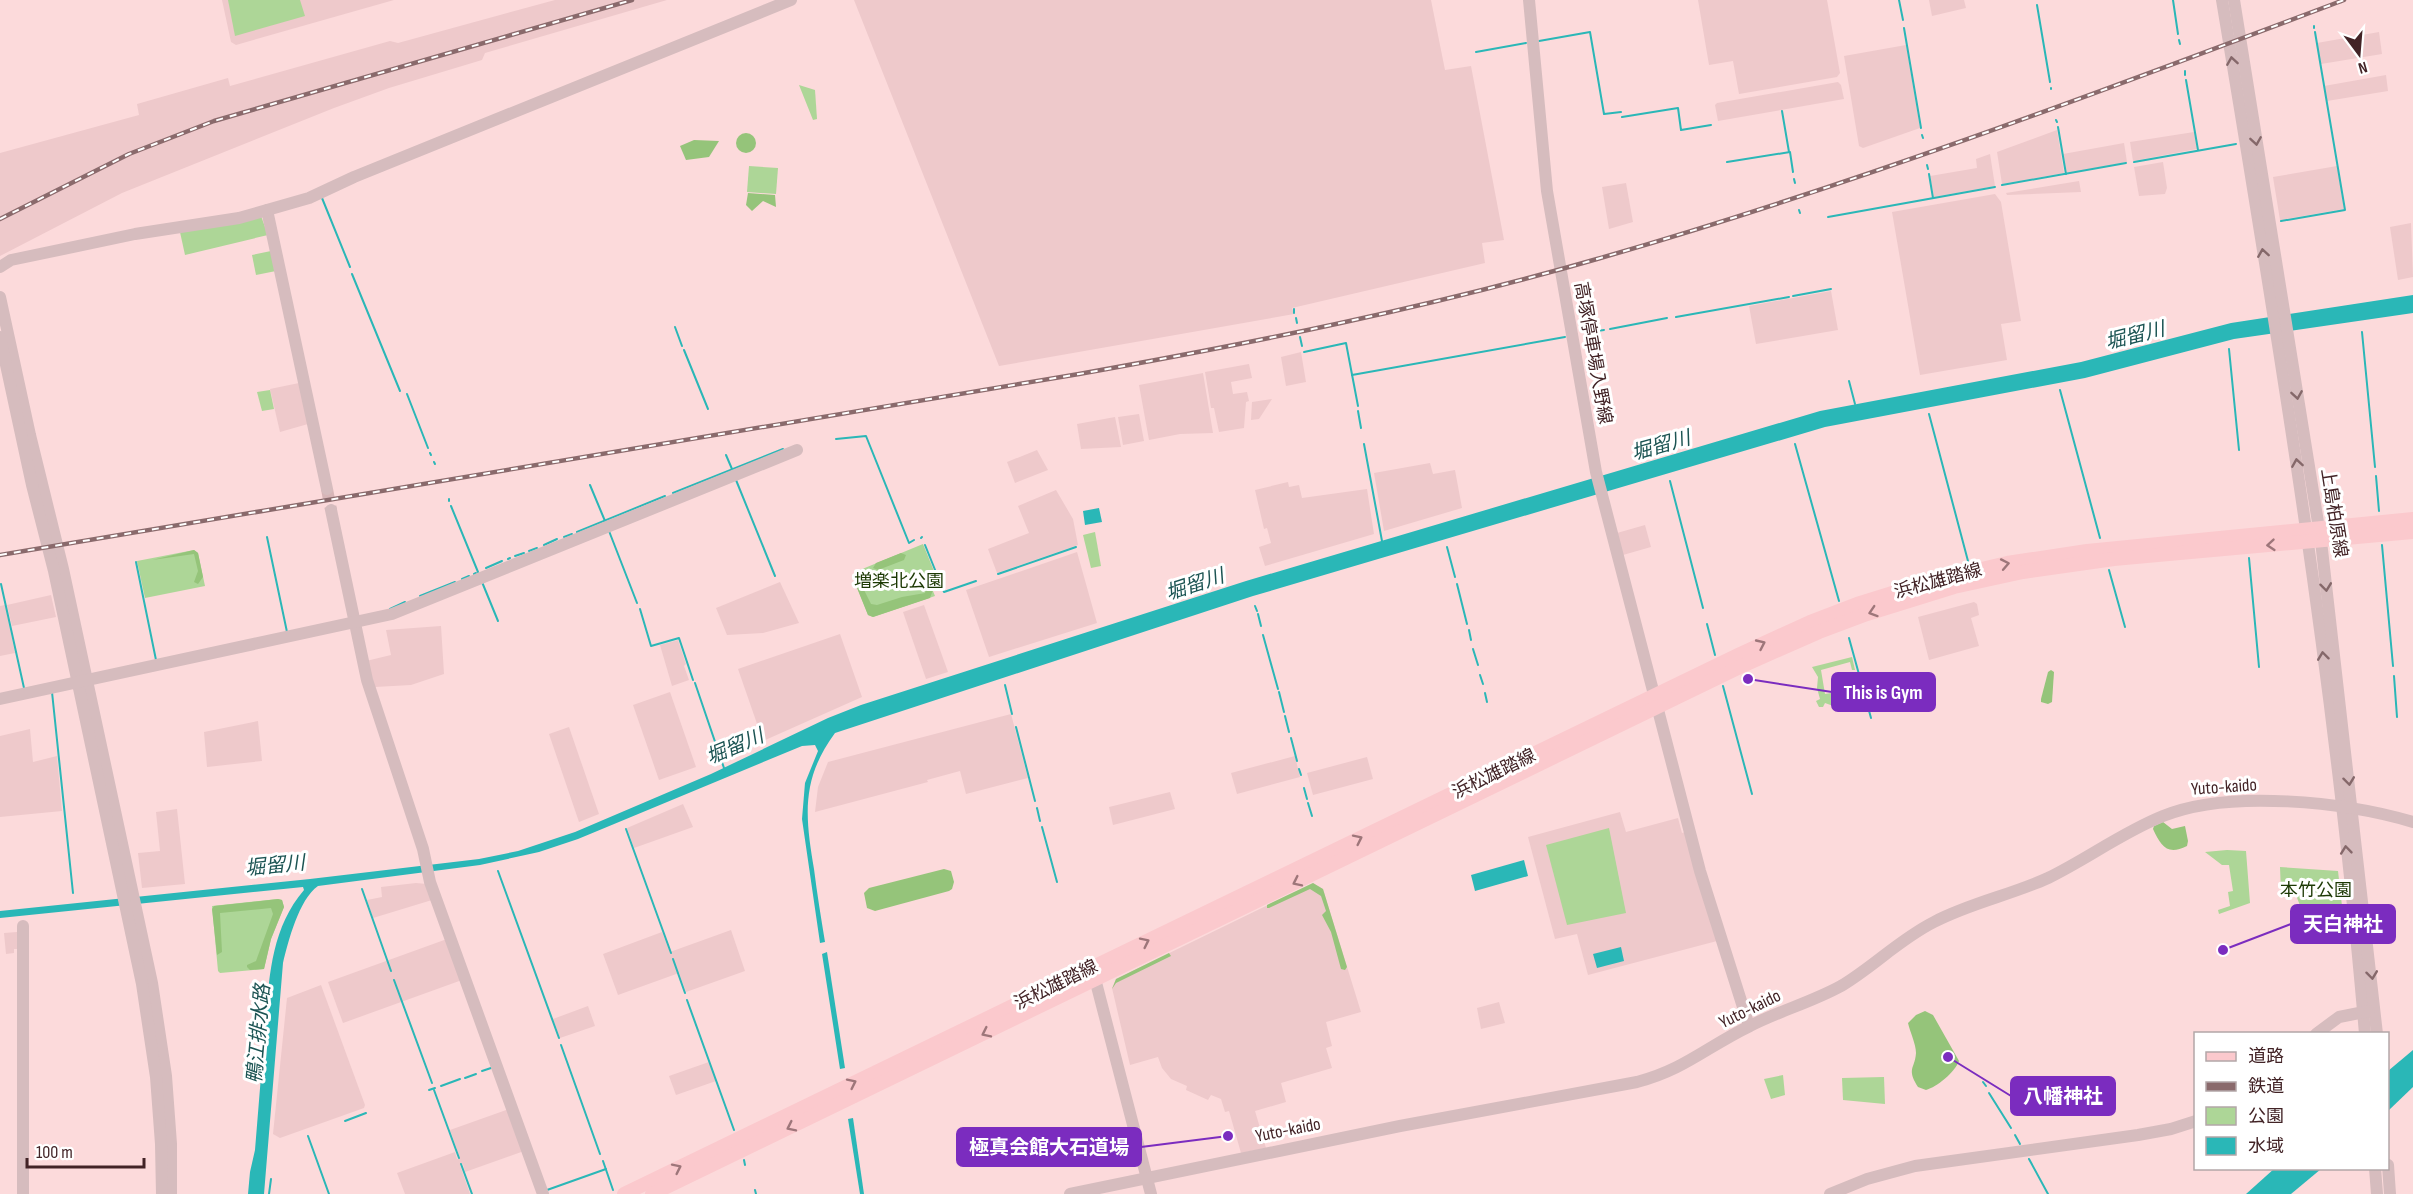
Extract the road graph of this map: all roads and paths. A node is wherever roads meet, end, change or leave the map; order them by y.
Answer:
1 (791, 0) edge
2 (1529, 0) edge
3 (2222, 0) edge
4 (2234, 0) edge
5 (267, 210) junction
6 (0, 267) edge
7 (0, 297) edge
8 (2278, 310) junction
9 (0, 337) edge
10 (8, 355) junction
11 (797, 450) dead end
12 (327, 489) tunnel mouth
13 (331, 510) tunnel mouth
14 (2413, 519) edge
15 (2413, 532) edge
16 (2314, 535) junction
17 (354, 624) junction
18 (82, 681) junction
19 (0, 699) edge
20 (1657, 701) junction
21 (2346, 807) junction
22 (2413, 822) edge
23 (131, 909) junction
24 (23, 926) dead end
25 (1094, 974) junction
26 (2369, 1011) junction
27 (1749, 1026) junction
28 (2319, 1032) edge
29 (2365, 1032) edge
30 (2376, 1032) edge
31 (2194, 1122) edge
32 (2375, 1170) edge
33 (2388, 1170) edge
34 (1147, 1177) junction
35 (23, 1194) edge
36 (162, 1194) edge
37 (171, 1194) edge
38 (543, 1194) edge
39 (624, 1194) edge
40 (652, 1194) edge
41 (1070, 1194) edge
42 (1151, 1194) edge
43 (1830, 1194) edge
44 (2377, 1194) edge
45 (2390, 1194) edge

1 - 5 street
2 - 20 street, 高塚停車場入野線
8 -> 3 street, 上島柏原線
4 -> 8 street, 上島柏原線
5 - 6 street
5 - 12 street
7 - 10 street
8 - 16 street, 上島柏原線
9 - 10 street
10 - 18 street
11 - 17 street
13 - 17 street
14 - 16 main road, 浜松雄踏線
15 - 16 main road, 浜松雄踏線
16 - 20 main road, 浜松雄踏線
16 - 21 street, 上島柏原線
17 - 18 street
17 - 38 street
18 - 19 street
18 - 23 street
20 - 25 main road, 浜松雄踏線
20 - 27 street, 高塚停車場入野線
21 - 22 street, Yuto-kaido
21 - 26 street, 上島柏原線
21 - 27 street, Yuto-kaido
23 - 36 street
23 - 37 street
24 - 35 street
25 - 34 street
39 -> 25 main road, 浜松雄踏線
25 -> 40 main road, 浜松雄踏線
26 - 28 street
26 - 29 street, 上島柏原線
26 - 30 street, 上島柏原線
27 - 34 street, Yuto-kaido
31 - 43 street
32 - 44 street
33 - 45 street
34 - 41 street, Yuto-kaido
34 - 42 street

